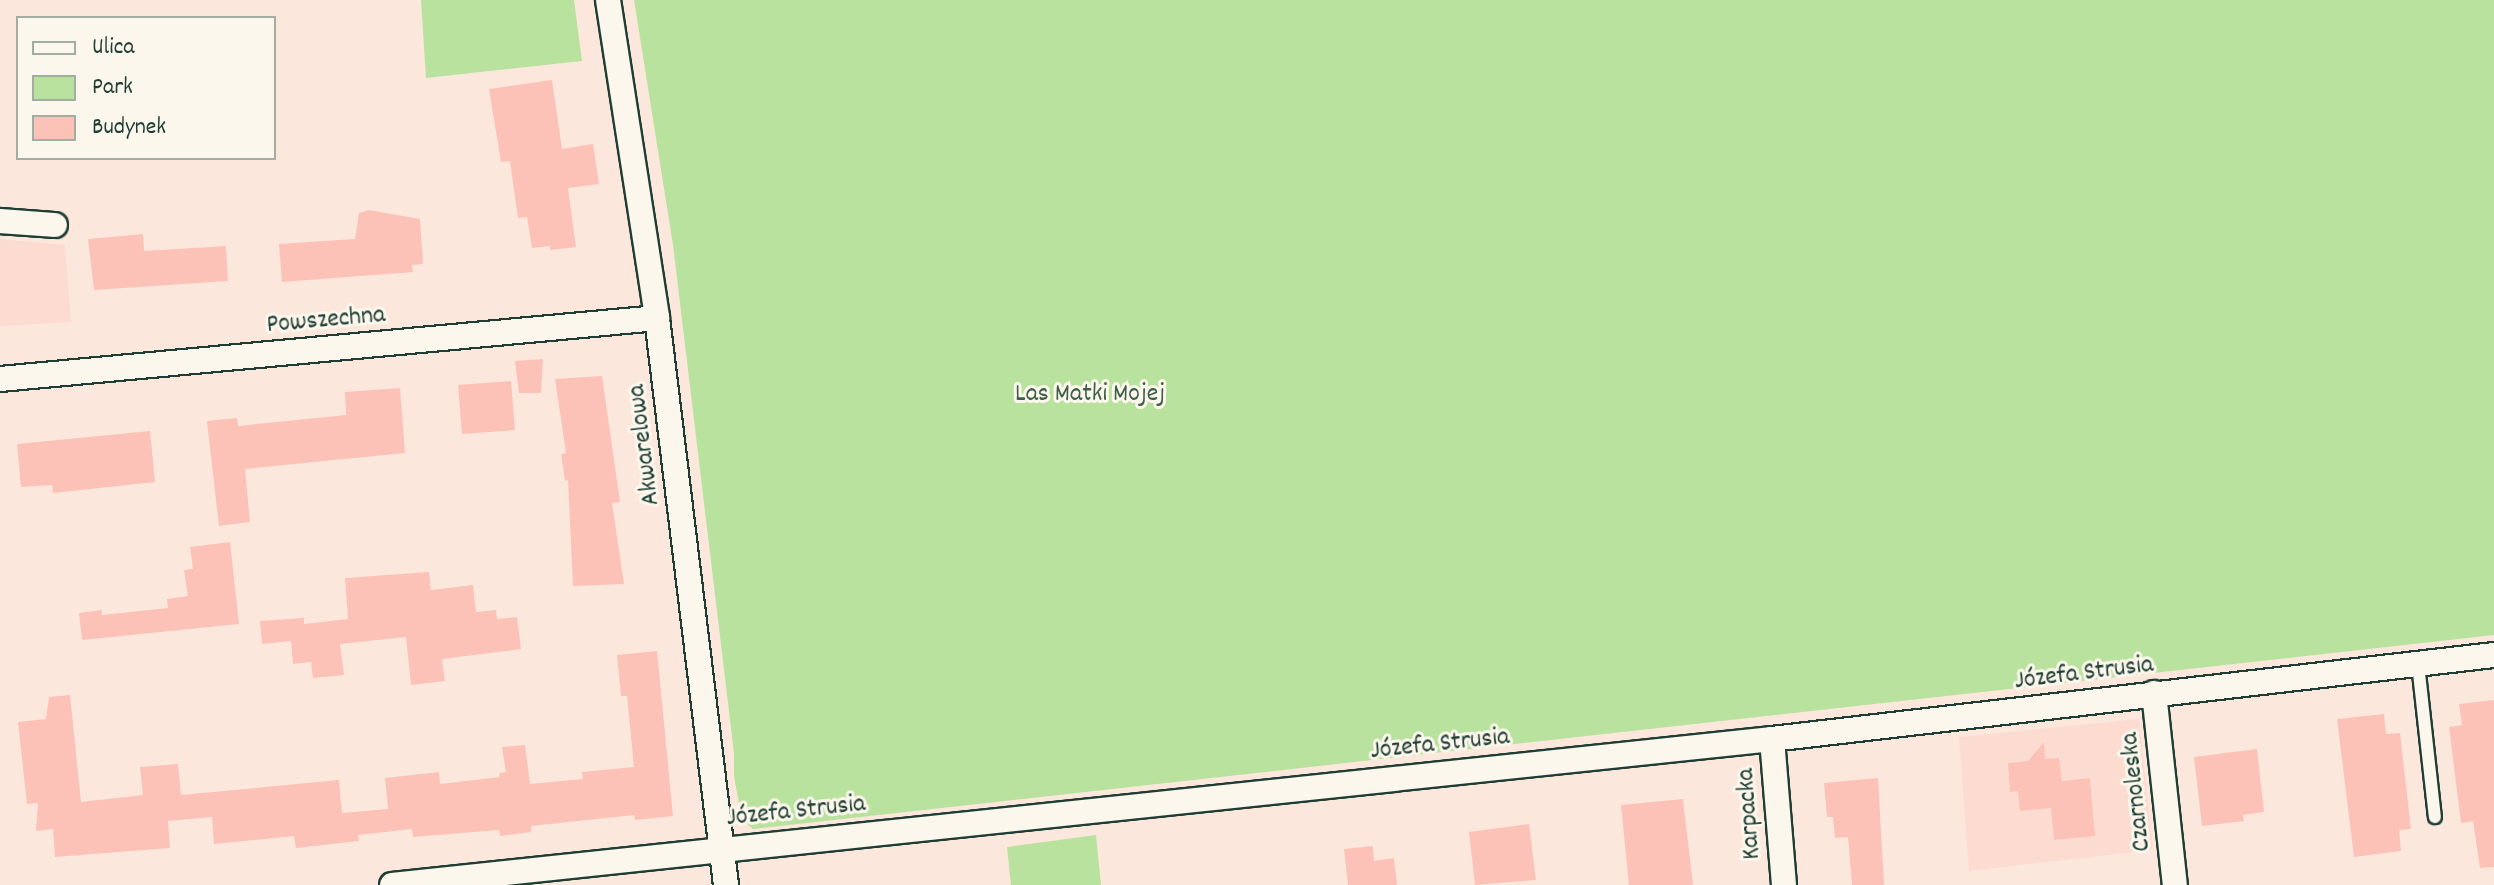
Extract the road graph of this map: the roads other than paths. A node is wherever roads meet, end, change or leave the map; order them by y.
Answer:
1 (608, 0) edge
2 (0, 221) edge
3 (55, 225) dead end
4 (657, 318) junction
5 (0, 379) edge
6 (2494, 655) edge
7 (2418, 664) junction
8 (2154, 693) junction
9 (1772, 739) junction
10 (2435, 817) dead end
11 (722, 848) junction
12 (392, 885) edge
13 (726, 885) edge
14 (1784, 885) edge
15 (2175, 885) edge

1 - 4 street, Akwarelowa
2 - 3 street
4 - 5 street, Powszechna
4 - 11 street, Akwarelowa
6 - 7 street, Józefa Strusia
7 - 8 street, Józefa Strusia
7 - 10 lane
8 - 9 street, Józefa Strusia
8 - 15 street, Czarnoleska
9 - 11 street, Józefa Strusia
9 - 14 street, Karpacka
11 - 12 street, Józefa Strusia
11 - 13 street, Akwarelowa

